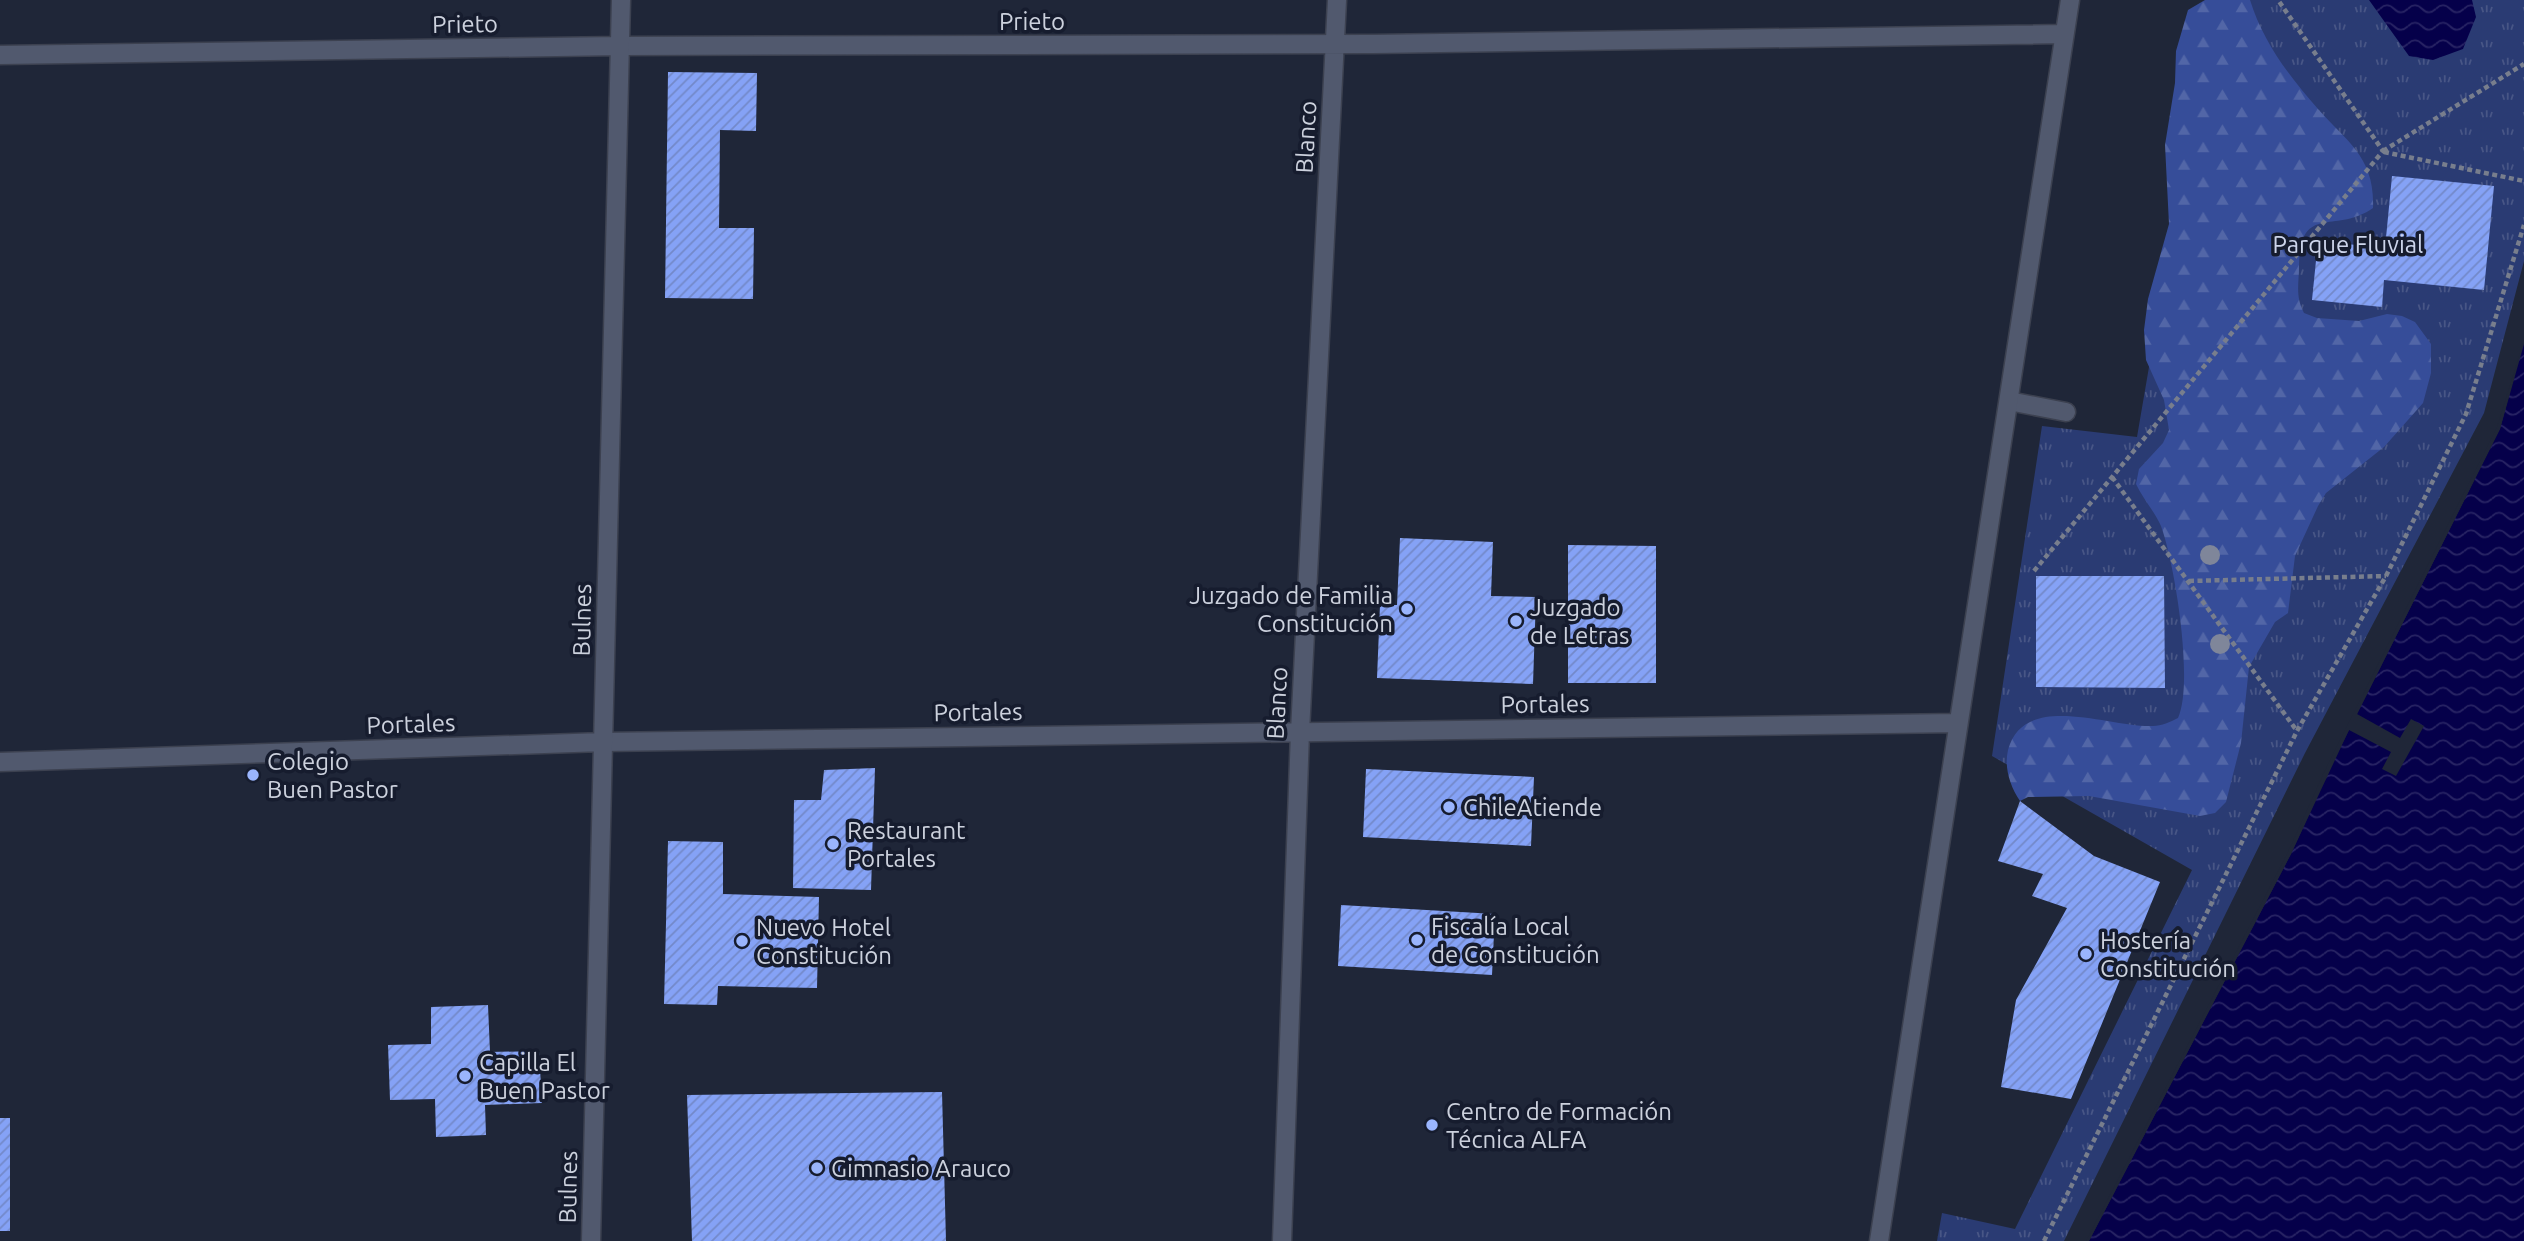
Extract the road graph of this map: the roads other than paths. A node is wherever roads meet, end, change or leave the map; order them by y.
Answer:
1 (621, 0) edge
2 (1337, 0) edge
3 (2070, 0) edge
4 (2064, 34) junction
5 (1335, 44) junction
6 (620, 46) junction
7 (0, 55) edge
8 (2009, 401) junction
9 (2066, 412) dead end
10 (1957, 723) junction
11 (1300, 732) junction
12 (603, 742) junction
13 (0, 762) edge
14 (591, 1241) edge
15 (1282, 1241) edge
16 (1879, 1241) edge

1 - 6 street, Bulnes
2 - 5 street, Blanco
3 - 4 street
4 - 5 street, Prieto
4 - 8 street
5 - 6 street, Prieto
5 - 11 street, Blanco
6 - 7 street, Prieto
6 - 12 street, Bulnes
8 - 9 street
8 - 10 street
10 - 11 street, Portales
10 - 16 street
11 - 12 street, Portales
11 - 15 street, Blanco
12 - 13 street, Portales
12 - 14 street, Bulnes

